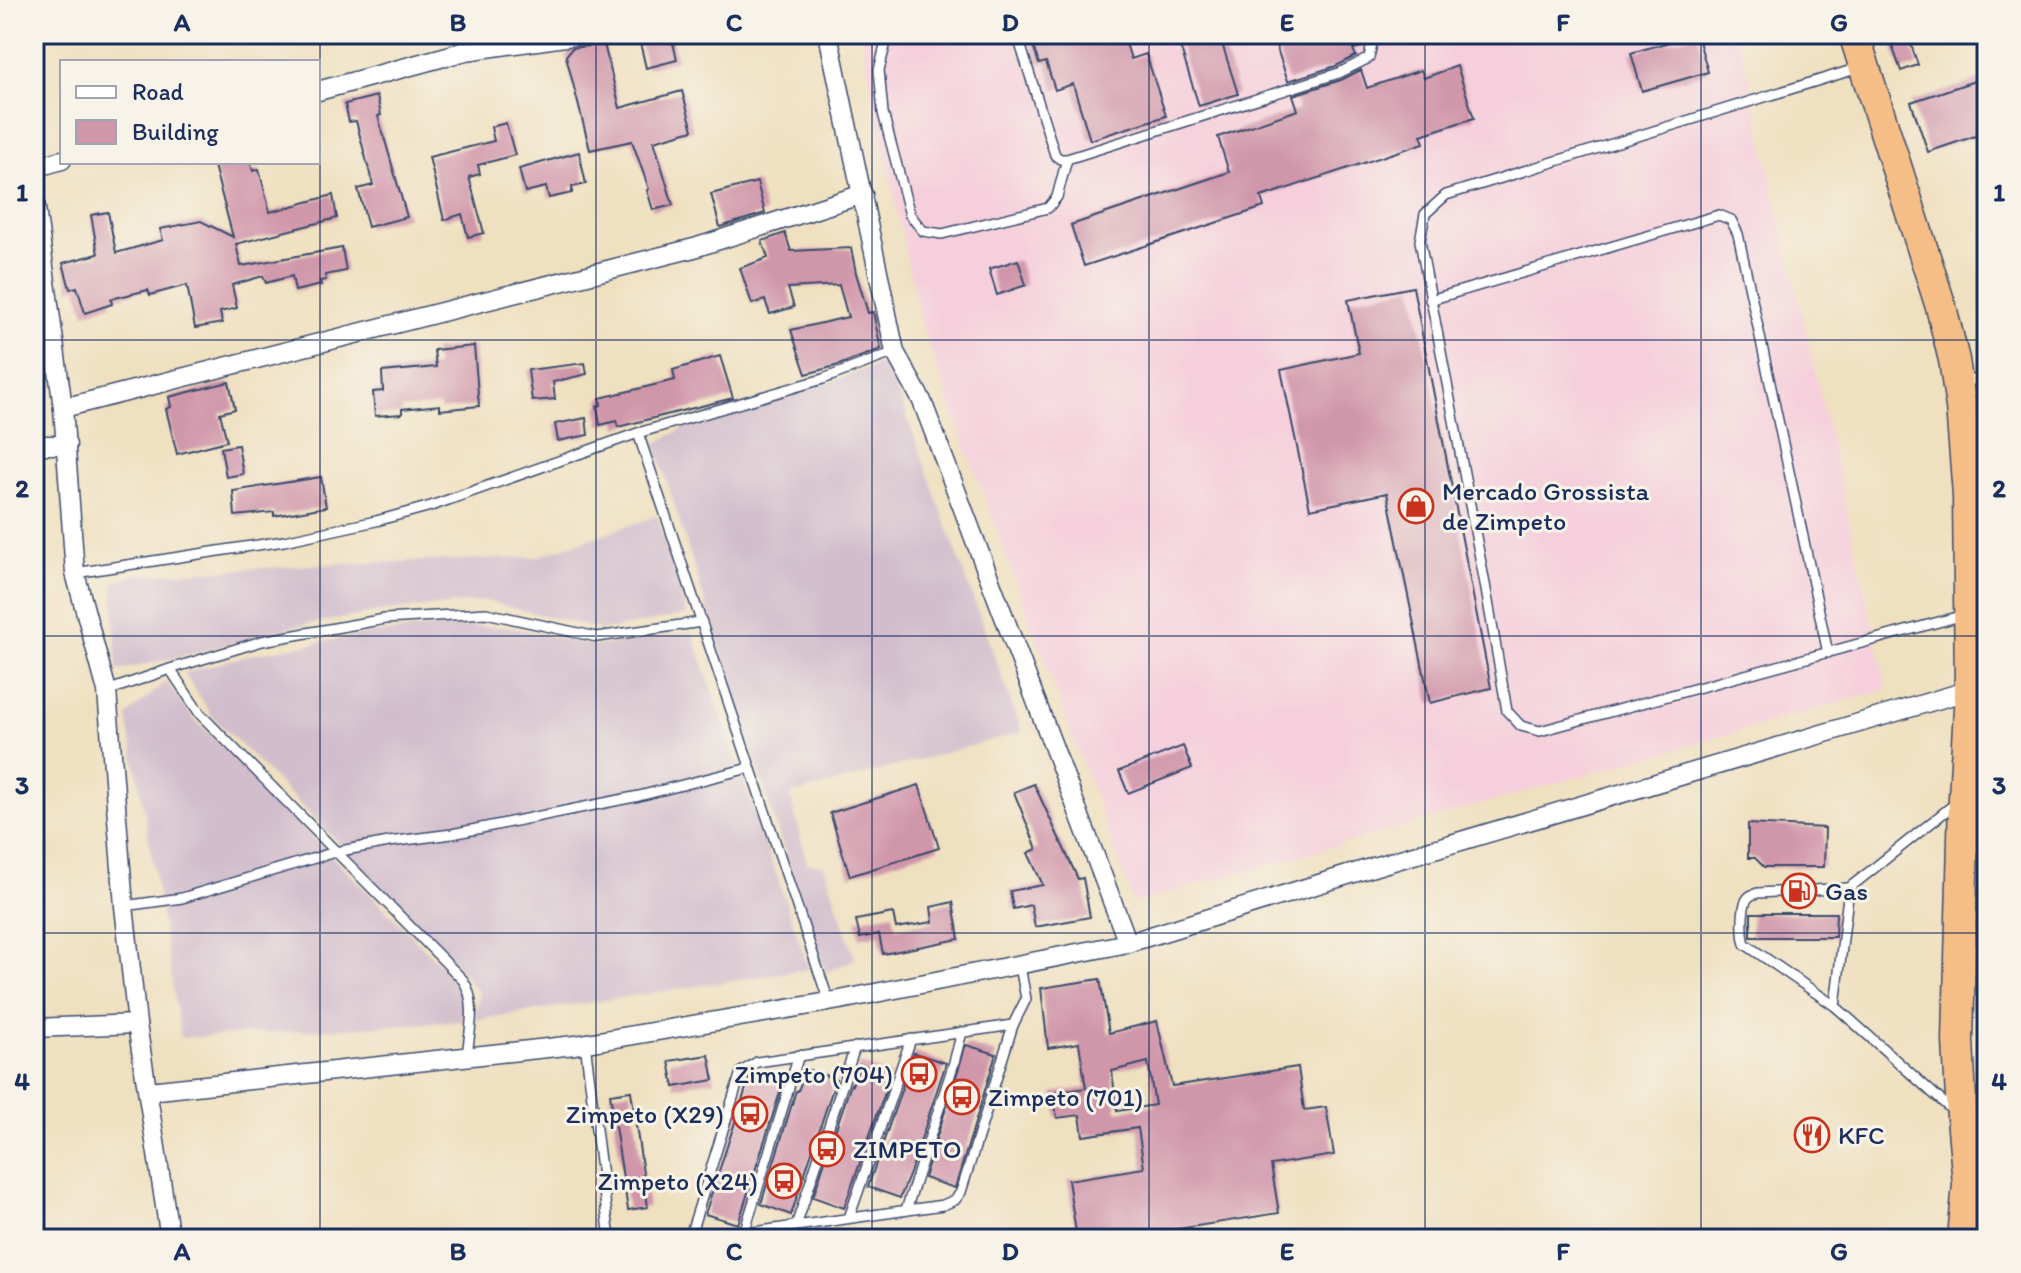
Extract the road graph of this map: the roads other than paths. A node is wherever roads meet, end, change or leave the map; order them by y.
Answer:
1 (586, 34) edge
2 (828, 34) edge
3 (888, 34) edge
4 (1017, 34) edge
5 (1372, 34) edge
6 (1854, 34) edge
7 (464, 43) edge
8 (1865, 66) junction
9 (320, 90) edge
10 (1067, 159) junction
11 (60, 161) edge
12 (34, 168) edge
13 (34, 193) edge
14 (863, 194) junction
15 (1430, 300) junction
16 (895, 352) junction
17 (1987, 376) edge
18 (1957, 385) junction
19 (63, 408) junction
20 (638, 433) junction
21 (34, 445) edge
22 (67, 445) junction
23 (75, 573) junction
24 (1969, 614) junction
25 (702, 622) junction
26 (1828, 653) junction
27 (170, 669) junction
28 (1970, 690) junction
29 (107, 691) junction
30 (749, 768) junction
31 (1964, 797) junction
32 (335, 852) junction
33 (1849, 888) junction
34 (124, 906) junction
35 (1128, 943) junction
36 (1020, 966) junction
37 (829, 1002) junction
38 (1835, 1006) junction
39 (137, 1024) junction
40 (1013, 1025) junction
41 (34, 1028) edge
42 (962, 1032) junction
43 (911, 1039) junction
44 (585, 1043) junction
45 (855, 1047) junction
46 (799, 1055) junction
47 (467, 1057) junction
48 (149, 1091) junction
49 (1962, 1118) junction
50 (906, 1210) junction
51 (849, 1218) junction
52 (796, 1226) junction
53 (744, 1233) junction
54 (1965, 1233) edge
55 (170, 1239) edge
56 (610, 1239) edge
57 (689, 1239) edge
58 (705, 1239) edge

1 - 7 street
2 - 14 street
3 - 10 lane
4 - 10 lane
5 - 10 lane
6 - 8 highway
7 - 9 street
8 - 15 lane
8 - 18 highway
11 - 12 street
13 - 19 street
14 - 16 street
14 - 19 street
15 - 26 lane
15 - 26 lane
16 - 20 lane
16 - 35 street
17 - 18 lane
18 - 24 highway
19 - 22 street
20 - 23 lane
20 - 25 lane
21 - 22 street
22 - 23 street
23 - 29 street
24 - 26 lane
24 - 28 highway
25 - 27 lane
25 - 30 lane
27 - 29 lane
27 - 32 lane
28 - 31 highway
28 - 35 street
29 - 34 street
30 - 32 lane
30 - 37 lane
31 - 33 lane
31 - 49 highway
32 - 34 lane
32 - 47 lane
33 - 38 lane
33 - 38 lane
34 - 39 street
35 - 36 street
36 - 37 street
36 - 40 lane
37 - 44 street
38 - 49 lane
39 - 41 street
39 - 48 street
40 - 42 lane
40 - 50 lane
42 - 43 lane
42 - 50 lane
43 - 45 lane
43 - 51 lane
44 - 47 street
44 - 56 lane
45 - 46 lane
45 - 52 lane
46 - 53 lane
46 - 57 lane
47 - 48 street
48 - 55 street
49 - 54 highway
50 - 51 lane
51 - 52 lane
52 - 53 lane
53 - 58 lane

